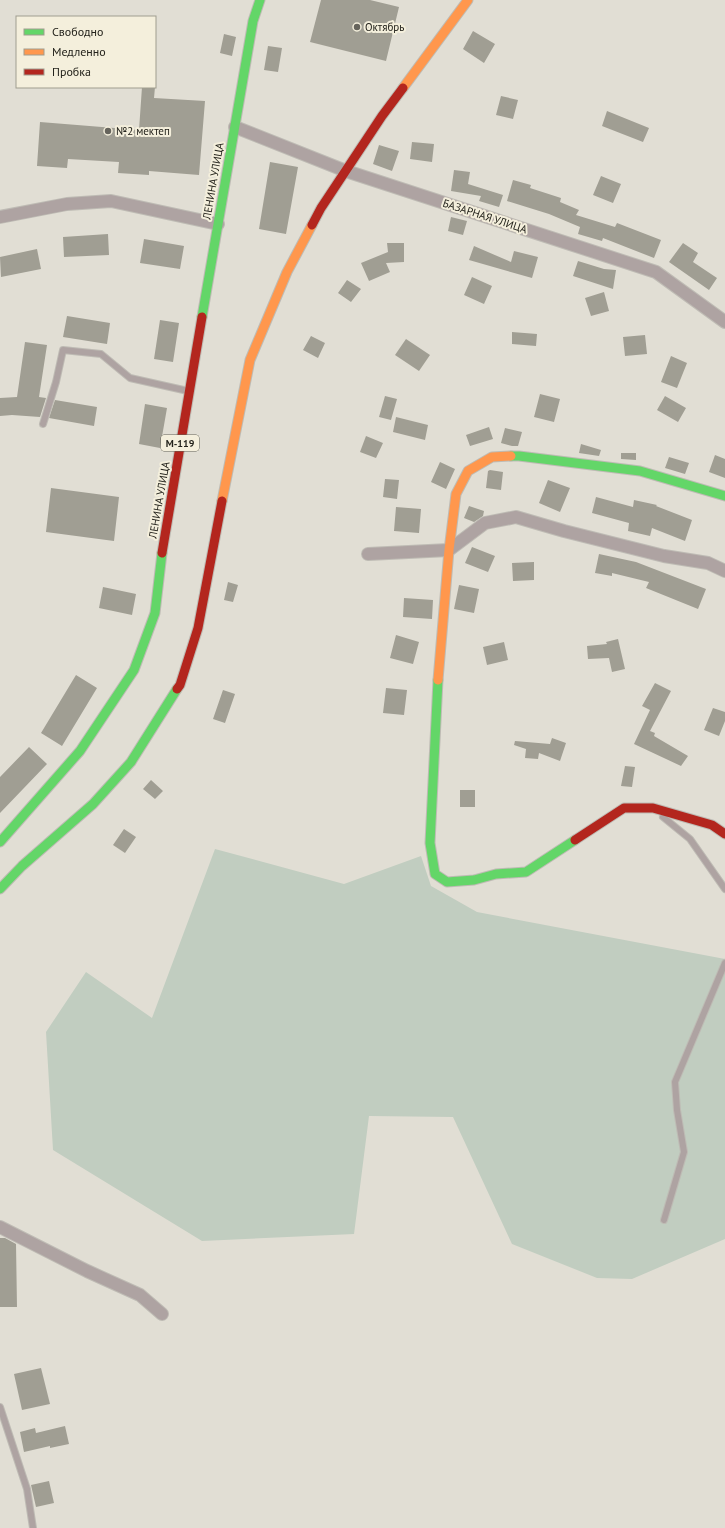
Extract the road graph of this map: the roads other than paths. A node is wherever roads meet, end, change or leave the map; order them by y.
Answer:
1 (260, 0) edge
2 (468, 0) edge
3 (235, 127) junction
4 (346, 171) junction
5 (0, 217) edge
6 (218, 224) junction
7 (725, 322) edge
8 (189, 391) junction
9 (43, 424) dead end
10 (725, 496) edge
11 (449, 550) junction
12 (368, 554) dead end
13 (725, 571) edge
14 (653, 808) junction
15 (725, 834) edge
16 (0, 842) edge
17 (0, 889) edge
18 (725, 889) edge
19 (725, 964) edge
20 (664, 1220) dead end
21 (0, 1227) edge
22 (162, 1314) dead end
23 (0, 1407) edge
24 (33, 1528) edge

1 - 3 street, ЛЕНИНА УЛИЦА / М-119
2 - 4 street
3 - 4 street, БАЗАРНАЯ УЛИЦА
3 - 6 street, ЛЕНИНА УЛИЦА / М-119
4 - 7 street, БАЗАРНАЯ УЛИЦА
4 - 17 street
5 - 6 street
6 - 8 street, ЛЕНИНА УЛИЦА / М-119
8 - 9 lane
8 - 16 street, ЛЕНИНА УЛИЦА / М-119
10 - 11 street
11 - 12 street
11 - 13 street
11 - 14 street
14 - 15 street
14 - 18 lane
19 - 20 lane
21 - 22 street
23 - 24 lane

